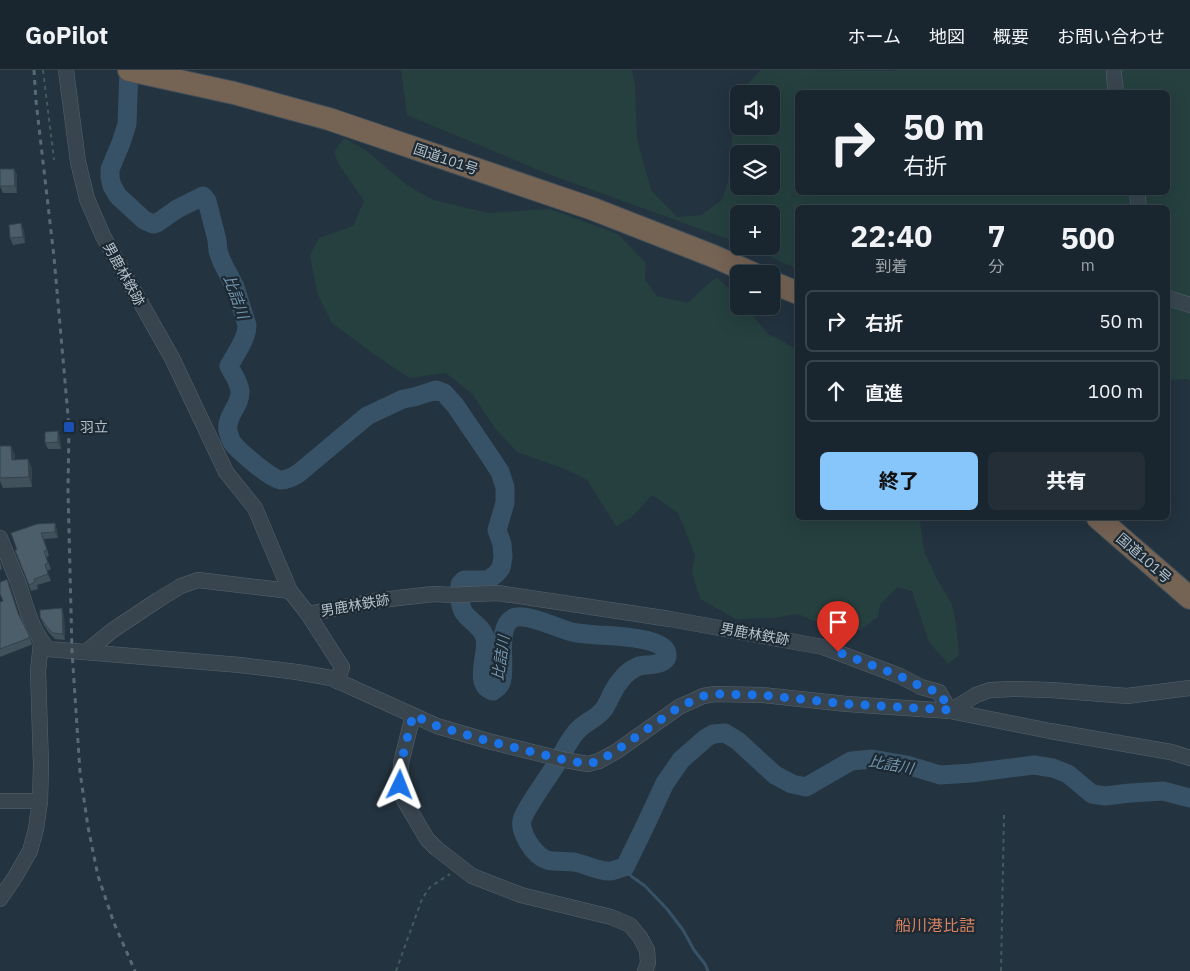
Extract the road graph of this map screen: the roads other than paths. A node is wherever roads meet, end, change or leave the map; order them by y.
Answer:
1 (66, 70) edge
2 (1114, 70) edge
3 (140, 72) edge
4 (1116, 90) edge
5 (734, 265) edge
6 (780, 286) edge
7 (795, 292) edge
8 (1170, 299) edge
9 (1190, 305) edge
10 (1100, 520) edge
11 (0, 538) edge
12 (290, 590) junction
13 (1190, 598) edge
14 (308, 614) junction
15 (41, 642) junction
16 (86, 652) junction
17 (337, 681) junction
18 (1190, 688) edge
19 (950, 710) junction
20 (413, 715) junction
21 (1190, 758) edge
22 (0, 801) edge
23 (40, 801) junction
24 (0, 899) edge
25 (645, 971) edge

1 - 12 street, 男鹿林鉄跡
2 - 4 street
3 - 5 highway, 国道101号
6 - 7 highway
8 - 9 street
10 - 13 highway, 国道101号
11 - 15 street
12 - 14 street, 男鹿林鉄跡
12 - 16 street
14 - 17 street
14 - 19 street, 男鹿林鉄跡
15 - 16 street
15 - 23 street
16 - 17 street
17 - 20 street
18 - 19 street
19 - 20 street
19 - 21 street
20 - 25 street
22 - 23 street
23 - 24 street

